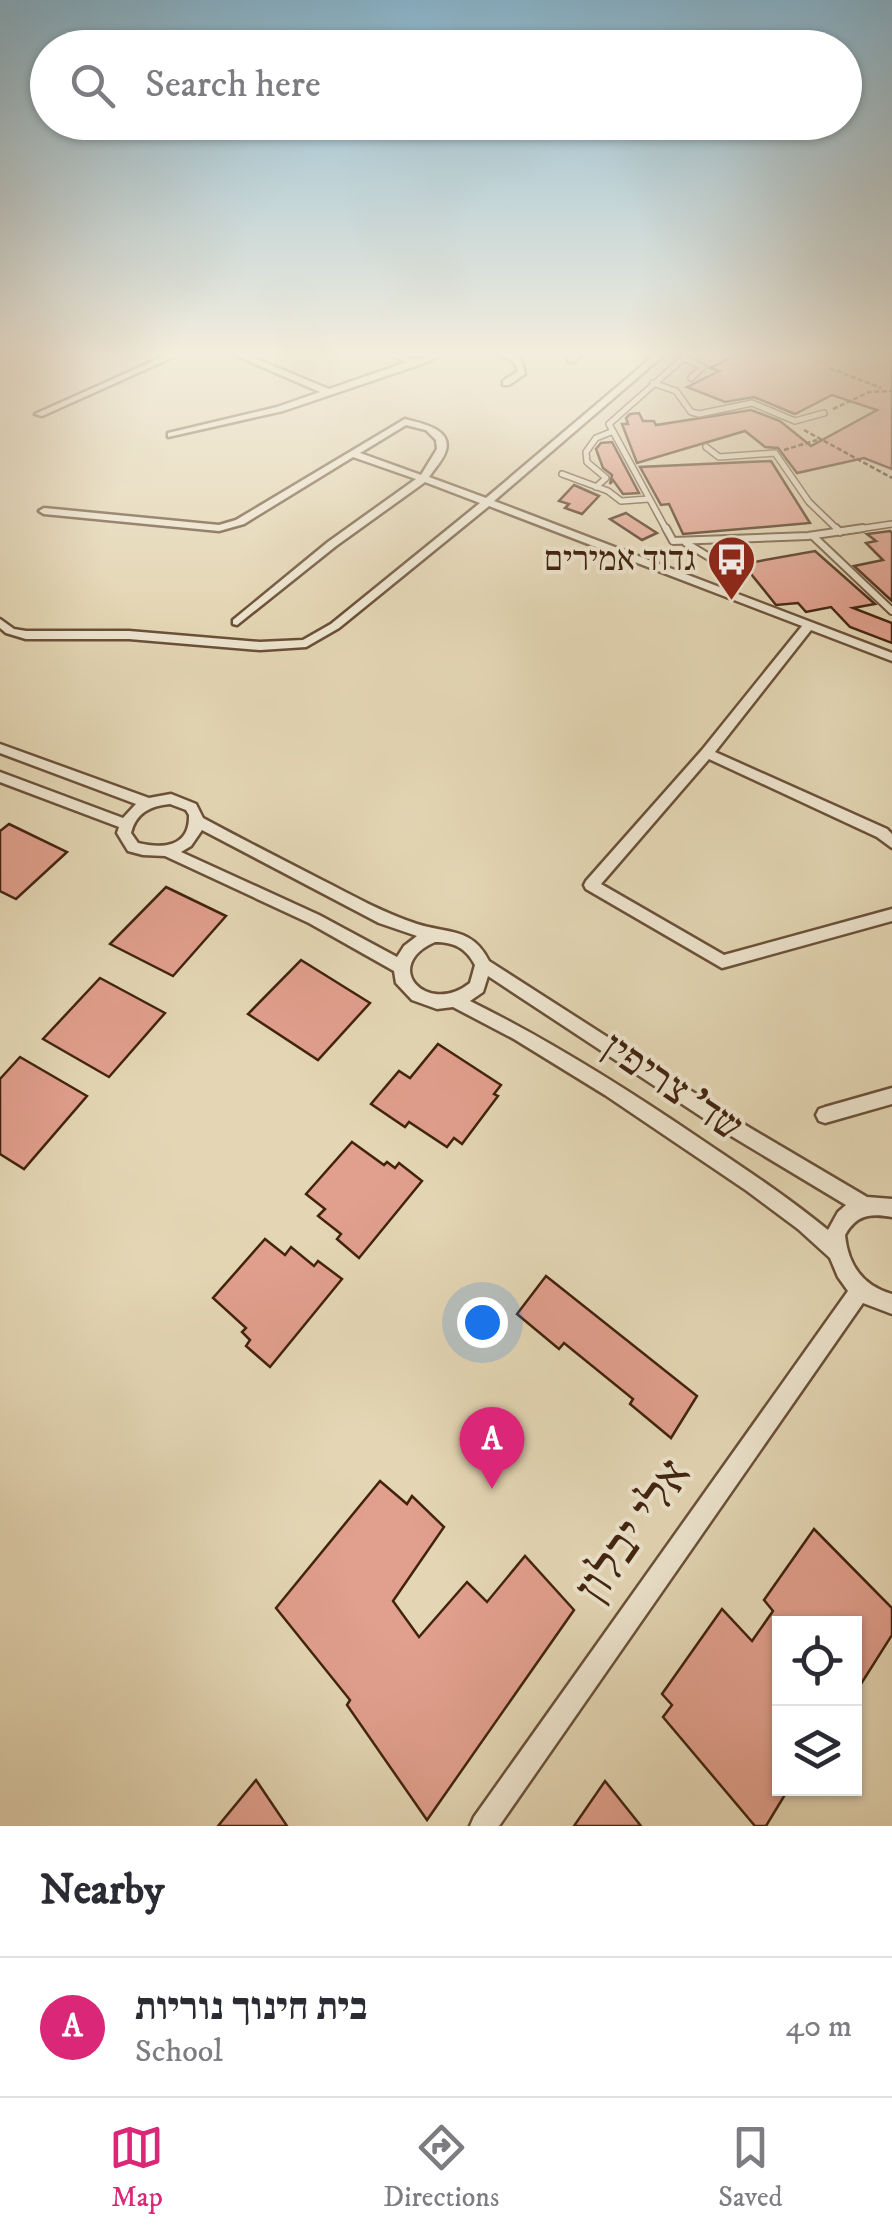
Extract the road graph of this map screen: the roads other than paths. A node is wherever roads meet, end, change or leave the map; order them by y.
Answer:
1 (376, 439) edge
2 (441, 439) edge
3 (561, 439) edge
4 (598, 439) edge
5 (615, 439) edge
6 (706, 447) dead end
7 (352, 453) junction
8 (562, 474) dead end
9 (423, 479) junction
10 (596, 486) junction
11 (649, 499) junction
12 (488, 502) junction
13 (44, 511) dead end
14 (892, 524) edge
15 (841, 533) junction
16 (813, 536) junction
17 (684, 542) junction
18 (742, 577) dead end
19 (892, 611) edge
20 (0, 622) edge
21 (237, 622) dead end
22 (808, 626) junction
23 (17, 633) junction
24 (0, 645) edge
25 (892, 657) edge
26 (0, 748) edge
27 (707, 753) junction
28 (0, 777) edge
29 (148, 803) junction
30 (198, 822) junction
31 (125, 824) junction
32 (892, 843) edge
33 (167, 851) junction
34 (892, 915) edge
35 (434, 936) junction
36 (483, 964) junction
37 (401, 967) junction
38 (456, 1001) junction
39 (892, 1096) edge
40 (825, 1116) dead end
41 (863, 1206) junction
42 (892, 1208) edge
43 (836, 1251) junction
44 (861, 1290) junction
45 (892, 1304) edge
46 (483, 1826) edge

1 - 7 street
2 - 9 street
3 - 12 street
4 - 10 lane
5 - 11 lane
6 - 15 lane
7 - 9 street
7 - 13 street
8 - 10 lane
9 - 12 street
9 - 21 street
10 - 11 lane
11 - 17 lane
12 - 22 street
12 - 23 street
14 - 15 lane
15 - 16 lane
16 - 17 lane
16 - 19 lane
17 - 18 lane
20 - 23 street
22 - 25 street
22 - 27 street
23 - 24 street
26 - 29 street
27 - 32 street
27 - 34 street
28 - 31 street
29 - 30 street
29 - 31 street
30 - 33 street
30 - 35 street
31 - 33 street
33 - 37 street
35 - 36 street
35 - 37 street
36 - 38 street
36 - 41 street, שד' צריפין
37 - 38 street
38 - 43 street, שד' צריפין
39 - 40 street
41 - 42 street
41 - 43 street
43 - 44 street, שד' צריפין
44 - 45 street
44 - 46 street, אלי יבלון

